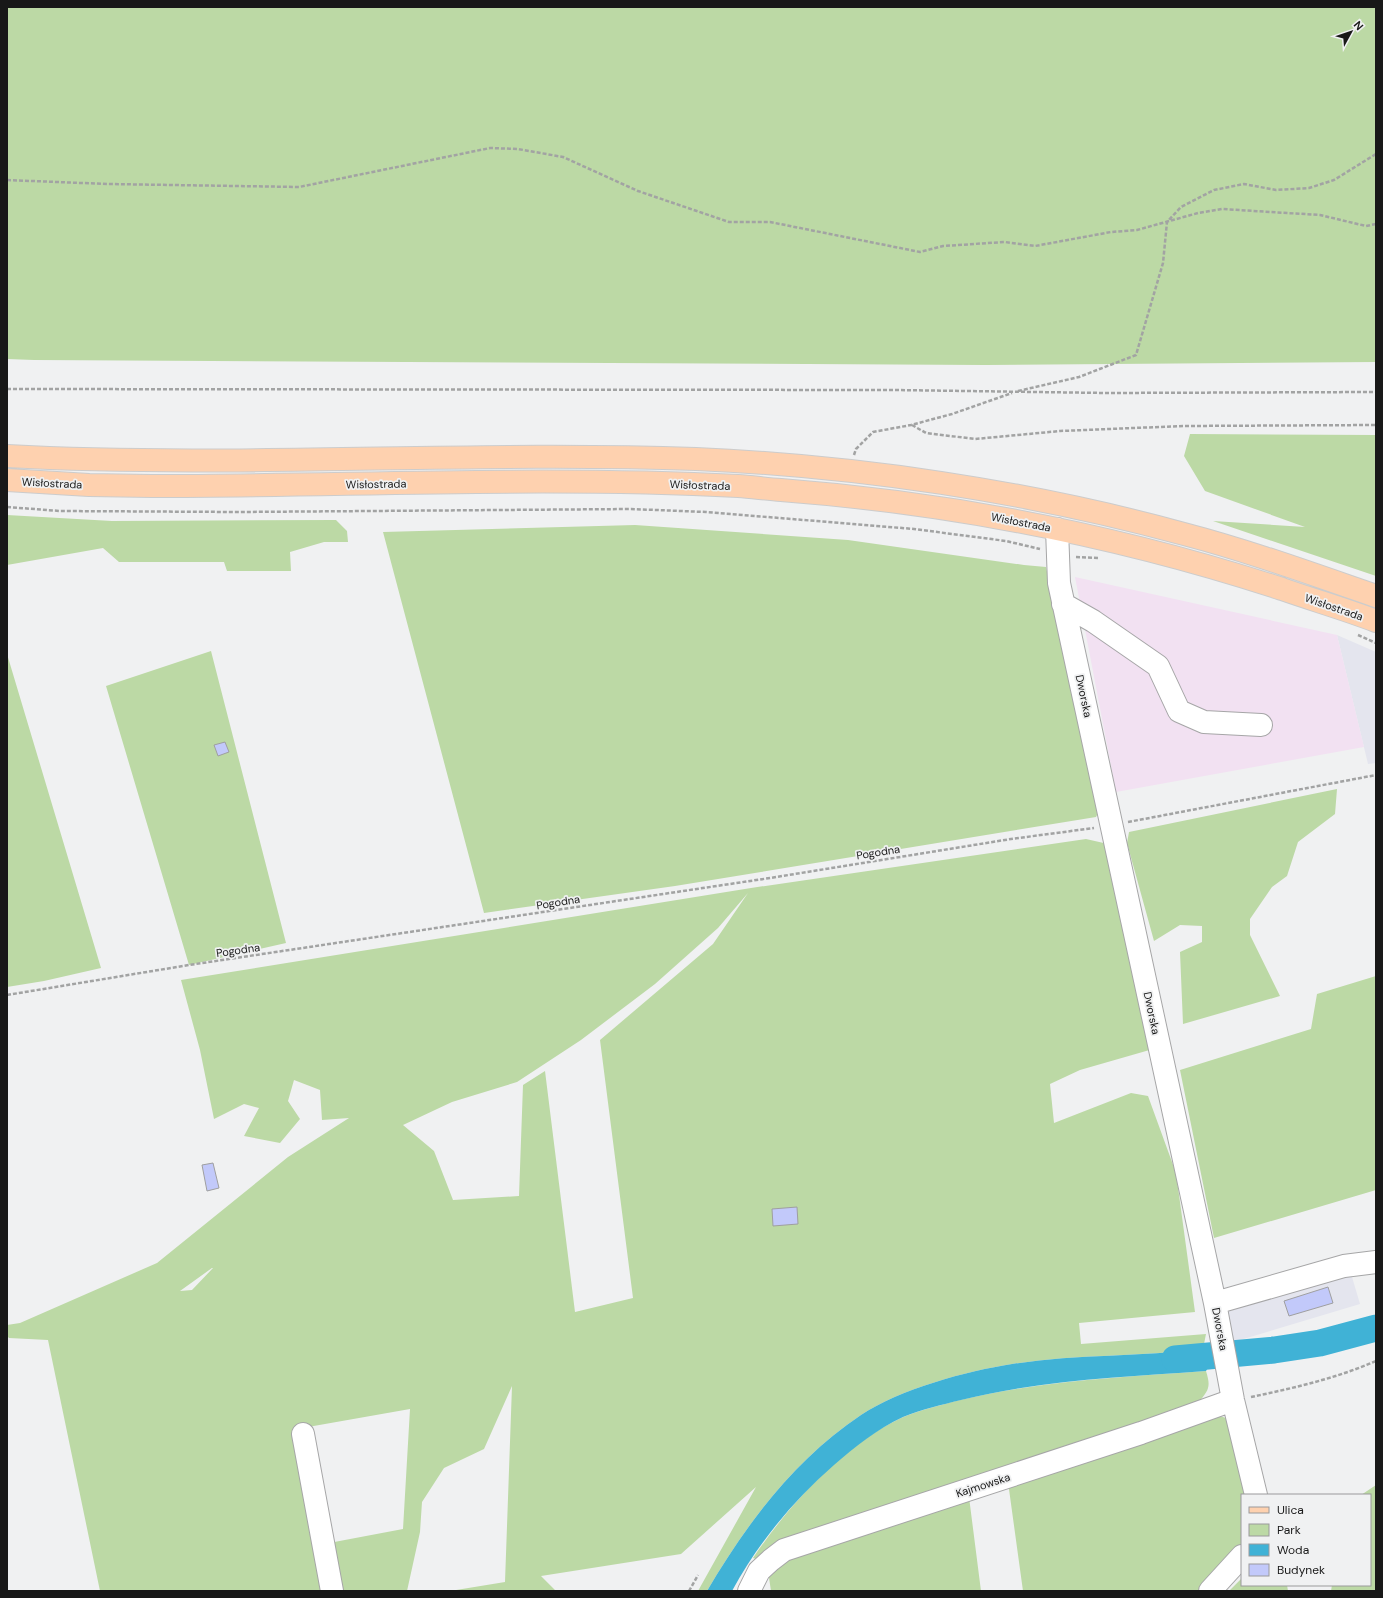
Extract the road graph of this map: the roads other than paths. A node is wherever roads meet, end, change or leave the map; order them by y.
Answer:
1 (7, 456) edge
2 (7, 480) edge
3 (1060, 505) junction
4 (1057, 529) junction
5 (1376, 596) edge
6 (1063, 604) junction
7 (1376, 621) edge
8 (1260, 725) dead end
9 (1376, 1262) edge
10 (1215, 1303) junction
11 (1233, 1400) junction
12 (303, 1434) dead end
13 (1256, 1494) edge
14 (1241, 1557) edge
15 (332, 1591) edge
16 (749, 1591) edge
17 (1210, 1591) edge

1 - 3 main road
2 - 4 main road, Wisłostrada
3 - 4 main road
3 - 5 main road
4 - 6 street, Dworska
4 - 7 main road, Wisłostrada
6 - 8 street
6 - 10 street, Dworska
9 - 10 street
10 - 11 street, Dworska
11 - 13 street, Dworska
11 - 16 street, Kajmowska
12 - 15 street
14 - 17 street

